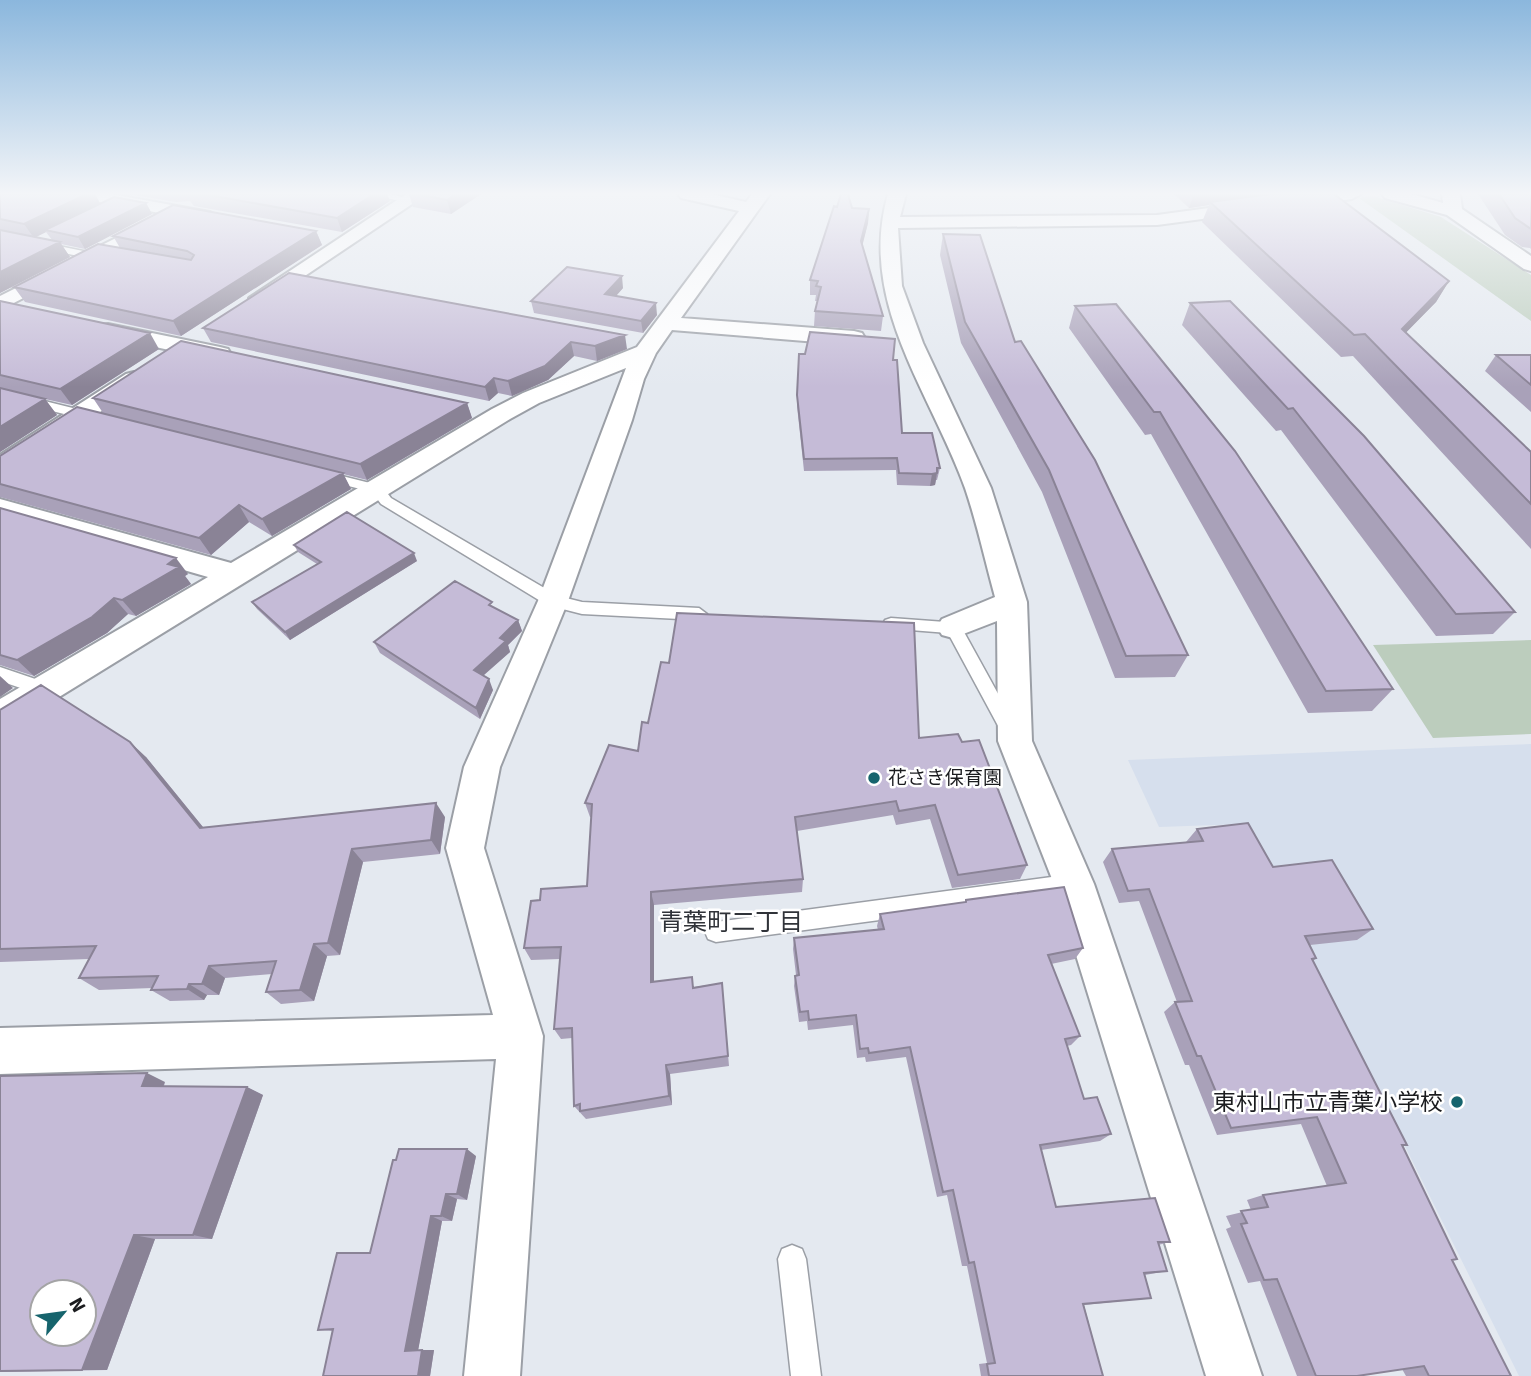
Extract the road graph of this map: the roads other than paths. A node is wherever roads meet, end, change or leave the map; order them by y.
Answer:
1 (94, 258) edge
2 (319, 258) edge
3 (714, 258) edge
4 (892, 258) edge
5 (291, 277) junction
6 (318, 282) edge
7 (0, 305) edge
8 (26, 312) edge
9 (238, 312) edge
10 (667, 323) junction
11 (93, 326) edge
12 (206, 332) edge
13 (890, 341) junction
14 (640, 345) junction
15 (185, 346) junction
16 (238, 358) edge
17 (0, 394) edge
18 (81, 414) junction
19 (108, 421) edge
20 (0, 467) edge
21 (310, 472) edge
22 (377, 489) junction
23 (0, 508) edge
24 (235, 574) junction
25 (553, 601) junction
26 (1012, 602) junction
27 (719, 615) edge
28 (870, 623) edge
29 (953, 627) junction
30 (0, 674) edge
31 (47, 690) junction
32 (0, 716) edge
33 (1015, 741) junction
34 (1074, 884) junction
35 (716, 932) dead end
36 (521, 1036) junction
37 (0, 1051) edge
38 (792, 1259) dead end
39 (492, 1376) edge
40 (806, 1376) edge
41 (1234, 1376) edge

1 - 7 street
2 - 5 street
3 - 10 street
4 - 13 street
5 - 6 street
5 - 9 street
7 - 8 street
10 - 13 street
10 - 14 street
11 - 15 street
12 - 15 street
13 - 26 street
14 - 22 street
14 - 25 street
15 - 16 street
15 - 18 street
17 - 18 lane
18 - 19 lane
18 - 20 street
21 - 22 lane
22 - 24 street
22 - 25 lane
23 - 24 street
24 - 31 street
25 - 27 lane
25 - 36 street
26 - 29 street
26 - 33 street
28 - 29 lane
29 - 33 lane
30 - 31 lane
31 - 32 street
33 - 34 street
34 - 35 lane
34 - 41 street
36 - 37 street
36 - 39 street
38 - 40 lane

